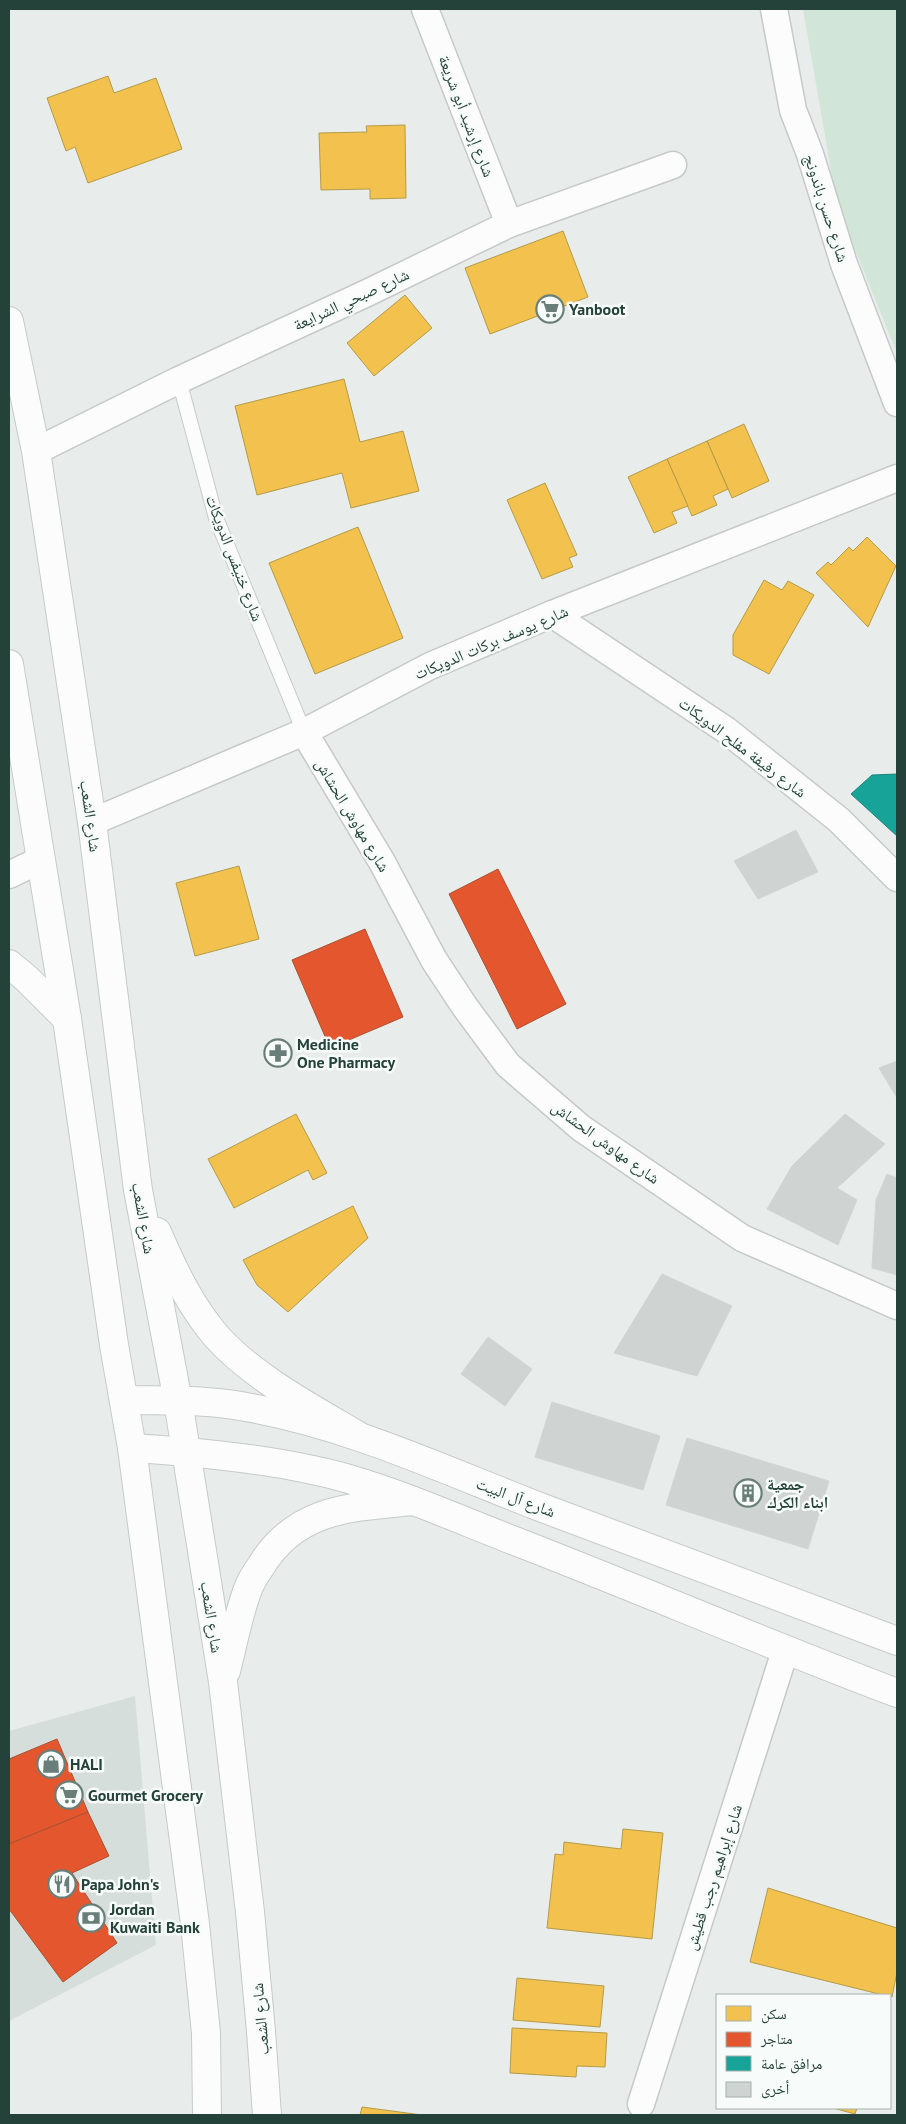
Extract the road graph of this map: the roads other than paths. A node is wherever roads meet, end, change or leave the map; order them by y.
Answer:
1 (425, 9) edge
2 (774, 9) edge
3 (673, 164) dead end
4 (509, 224) junction
5 (9, 321) edge
6 (180, 380) junction
7 (897, 403) edge
8 (36, 451) junction
9 (897, 478) edge
10 (552, 614) junction
11 (9, 664) edge
12 (18, 719) junction
13 (304, 732) junction
14 (9, 756) edge
15 (92, 822) junction
16 (40, 860) junction
17 (9, 875) edge
18 (897, 878) edge
19 (9, 964) edge
20 (67, 1019) junction
21 (138, 1190) junction
22 (897, 1306) edge
23 (124, 1400) junction
24 (178, 1401) junction
25 (357, 1435) junction
26 (132, 1448) junction
27 (186, 1451) junction
28 (413, 1501) junction
29 (897, 1641) edge
30 (785, 1651) junction
31 (223, 1682) junction
32 (897, 1693) edge
33 (641, 2104) dead end
34 (207, 2115) edge
35 (267, 2115) edge

1 - 4 street, شارع إرشيد أبو شريعة
2 - 7 street, شارع حسن باندونج
3 - 4 street, شارع صبحي الشرايعة
4 - 6 street, شارع صبحي الشرايعة
5 - 8 main road, شارع الشعب
6 - 8 street, شارع صبحي الشرايعة
6 - 13 lane, شارع خنيفس الدويكات
8 - 15 main road, شارع الشعب
9 - 10 street, شارع يوسف بركات الدويكات
10 - 13 street, شارع يوسف بركات الدويكات
10 - 18 street, شارع رفيفة مفلح الدويكات
11 - 12 main road
12 - 14 main road
12 - 16 main road
13 - 15 street, شارع يوسف بركات الدويكات
13 - 22 street, شارع مهاوش الحشاش
15 - 21 main road, شارع الشعب
16 - 17 street
16 - 20 main road
19 - 20 main road
20 - 23 main road
21 - 24 main road, شارع الشعب
21 - 25 main road
23 - 24 main road, شارع آل البيت
23 - 26 main road
24 - 25 main road, شارع آل البيت
24 - 27 main road, شارع الشعب
25 - 29 main road, شارع آل البيت
26 - 27 main road
26 - 34 main road
27 - 28 main road
27 - 31 main road, شارع الشعب
28 - 30 main road
28 - 31 main road
30 - 32 main road
30 - 33 street, شارع إبراهيم رجب قطيش
31 - 35 main road, شارع الشعب

